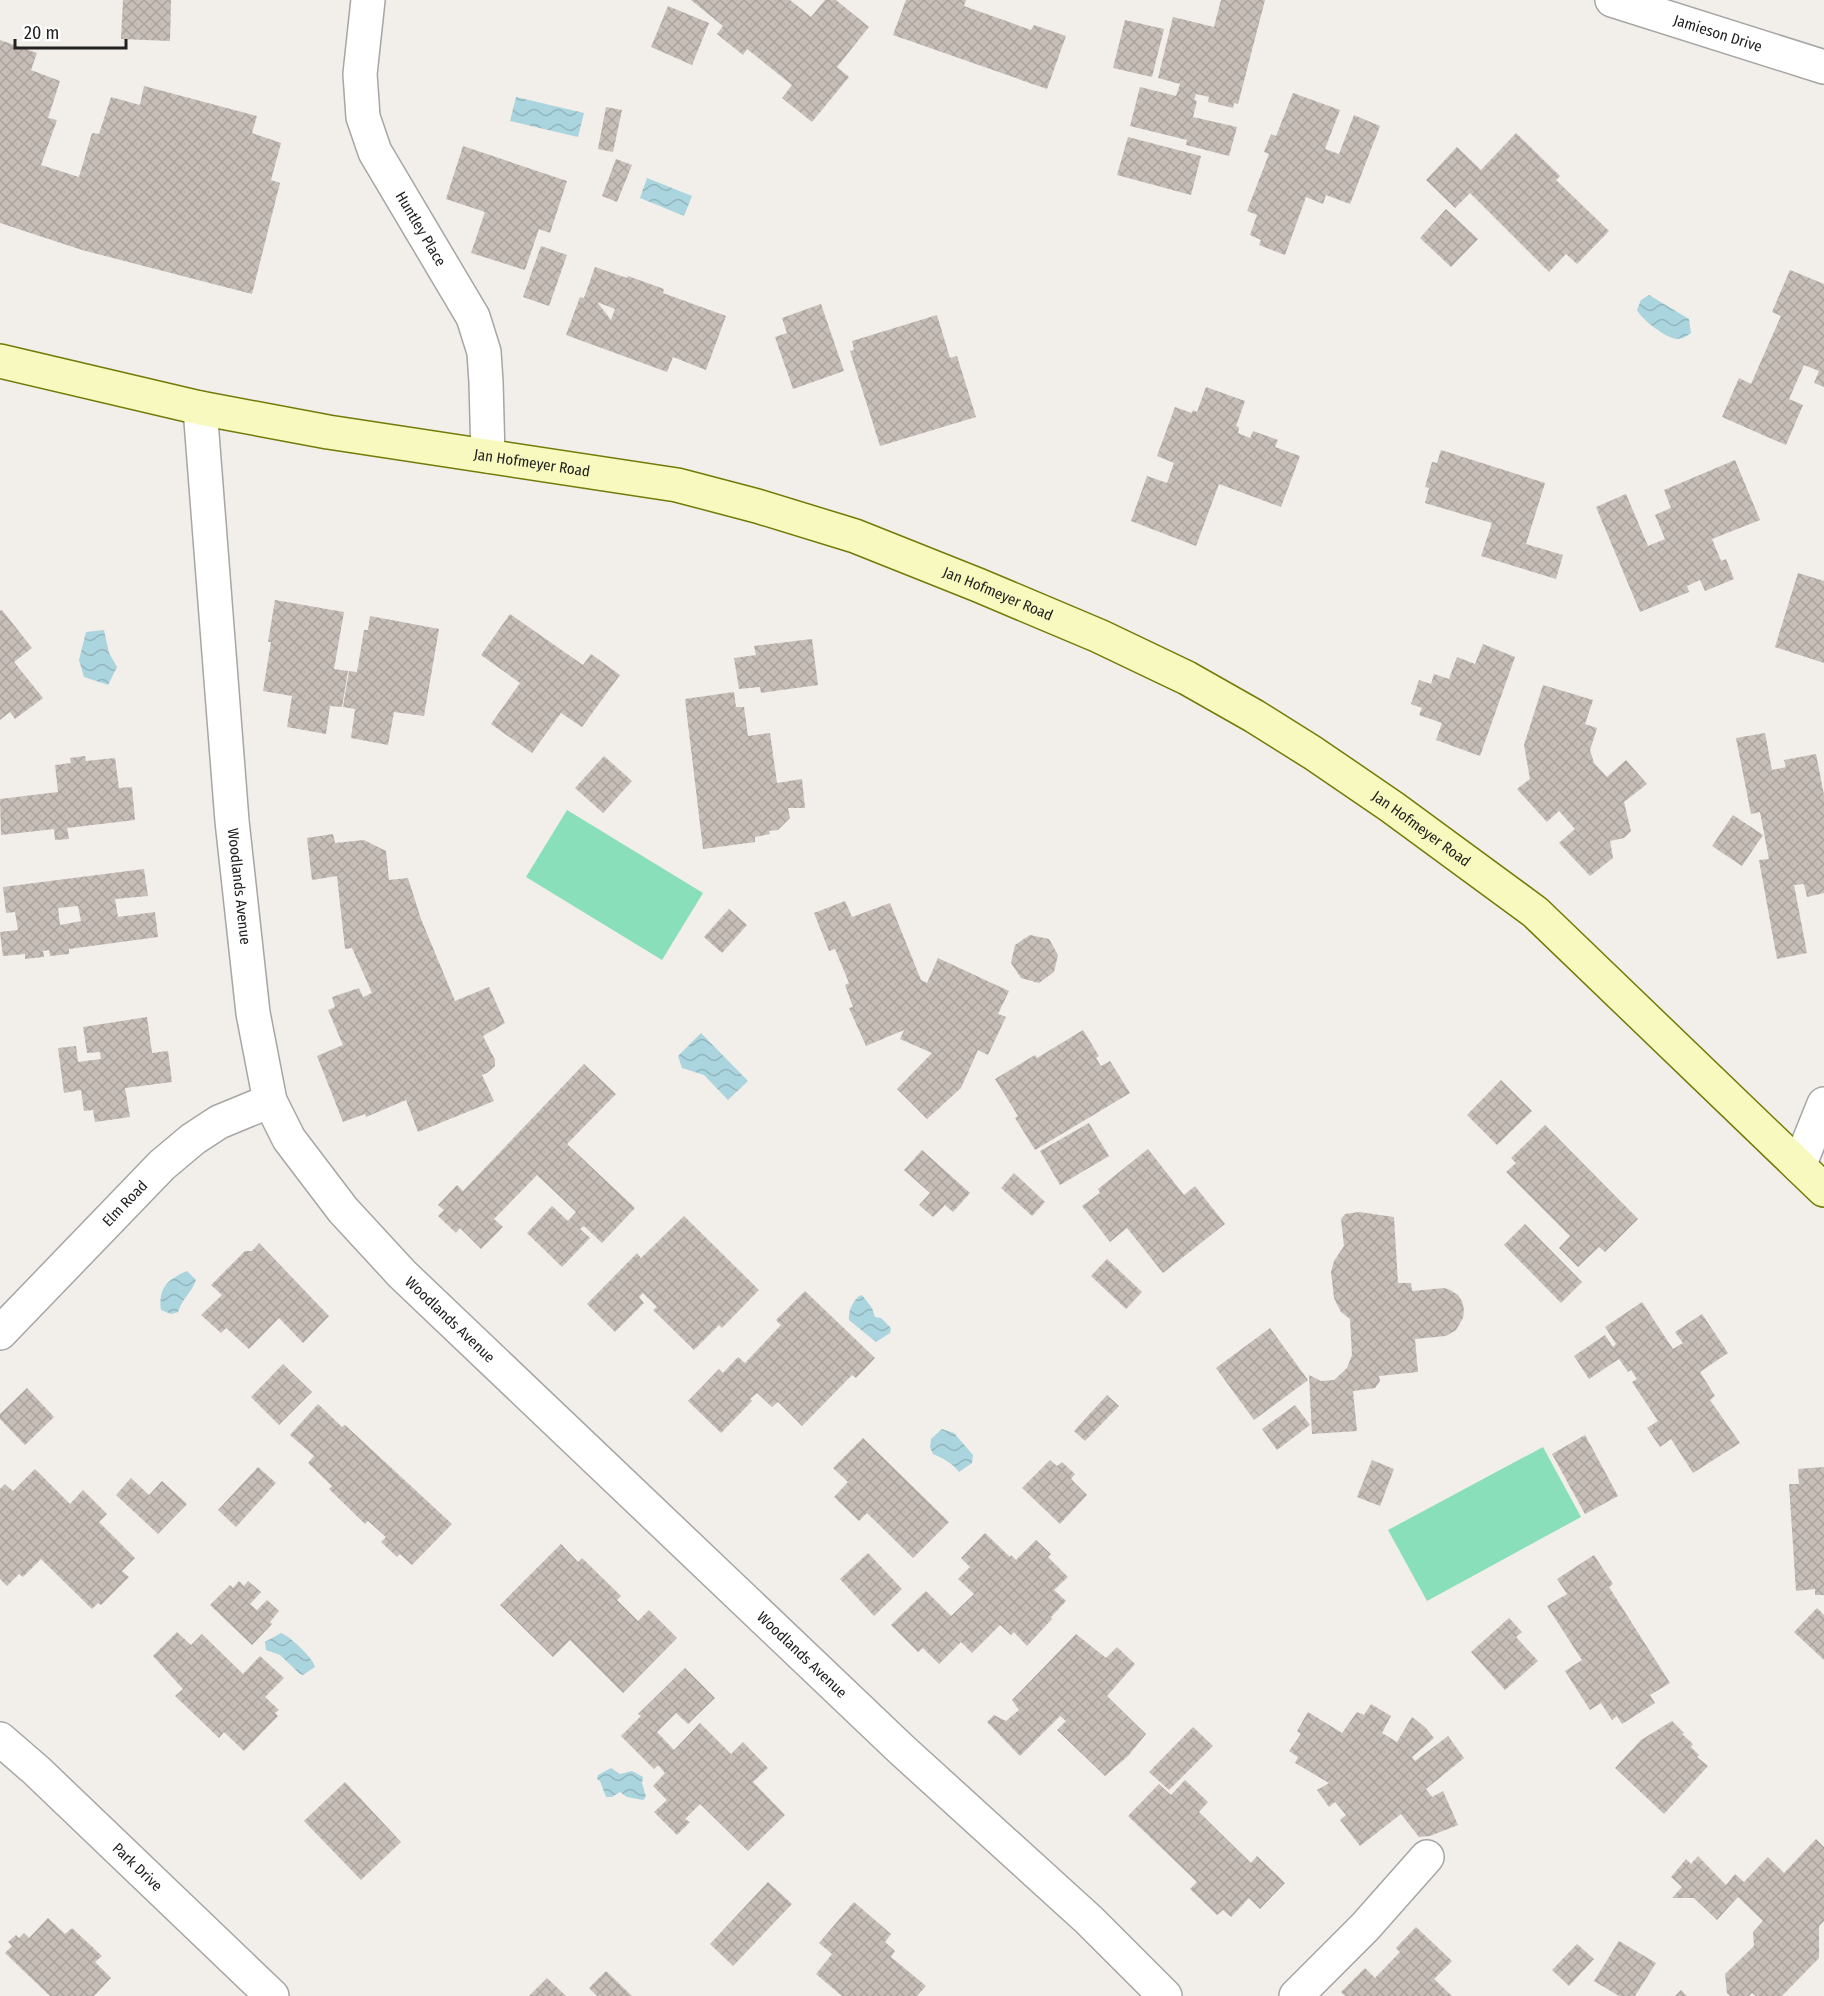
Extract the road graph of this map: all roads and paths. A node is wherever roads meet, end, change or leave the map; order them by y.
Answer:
1 (368, 0) edge
2 (1612, 0) edge
3 (1824, 68) edge
4 (0, 361) edge
5 (200, 408) junction
6 (488, 456) junction
7 (270, 1101) junction
8 (1824, 1104) edge
9 (1799, 1166) junction
10 (1824, 1190) edge
11 (0, 1333) edge
12 (0, 1739) edge
13 (1427, 1857) dead end
14 (272, 1996) edge
15 (1165, 1996) edge
16 (1296, 1996) edge

1 - 6 street, Huntley Place
2 - 3 street, Jamieson Drive
4 - 5 street, Jan Hofmeyer Road
5 - 6 street, Jan Hofmeyer Road
5 - 7 street, Woodlands Avenue
6 - 9 street, Jan Hofmeyer Road
7 - 11 street, Elm Road
7 - 15 street, Woodlands Avenue
8 - 9 street
9 - 10 street, Jan Hofmeyer Road
12 - 14 street, Park Drive
13 - 16 street

